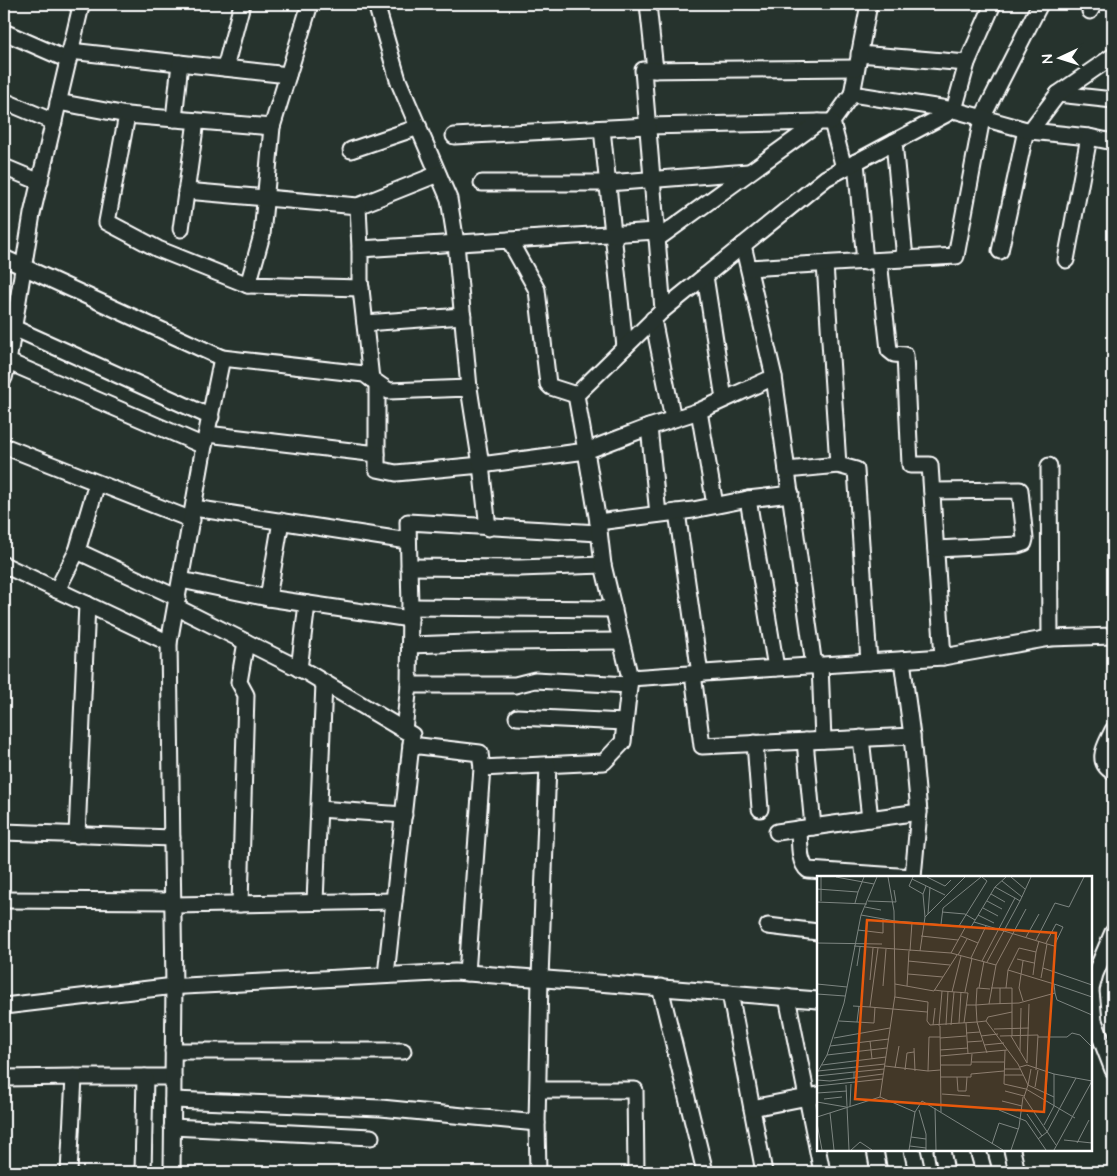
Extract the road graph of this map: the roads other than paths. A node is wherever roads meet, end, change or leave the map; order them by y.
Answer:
1 (76, 4) edge
2 (242, 4) edge
3 (310, 4) edge
4 (376, 4) edge
5 (648, 4) edge
6 (869, 4) edge
7 (992, 4) edge
8 (1040, 4) edge
9 (4, 32) edge
10 (69, 55) junction
11 (1113, 56) edge
12 (857, 61) junction
13 (180, 63) junction
14 (967, 63) junction
15 (225, 68) junction
16 (655, 70) junction
17 (288, 76) junction
18 (852, 94) junction
19 (1058, 94) junction
20 (1113, 100) edge
21 (4, 102) edge
22 (58, 102) junction
23 (954, 110) junction
24 (127, 115) junction
25 (982, 118) junction
26 (174, 119) junction
27 (196, 121) junction
28 (54, 122) junction
29 (825, 122) junction
30 (648, 126) junction
31 (272, 127) junction
32 (419, 127) junction
33 (602, 129) junction
34 (1028, 130) junction
35 (454, 136) dead end
36 (1089, 137) junction
37 (894, 142) junction
38 (1113, 142) edge
39 (351, 150) dead end
40 (850, 165) junction
41 (4, 166) edge
42 (748, 172) junction
43 (438, 174) junction
44 (652, 180) junction
45 (40, 182) junction
46 (608, 183) junction
47 (482, 184) dead end
48 (186, 191) junction
49 (266, 197) junction
50 (358, 206) junction
51 (180, 229) dead end
52 (612, 235) junction
53 (657, 235) junction
54 (509, 240) junction
55 (456, 243) junction
56 (744, 245) junction
57 (360, 249) junction
58 (1000, 251) dead end
59 (4, 258) edge
60 (905, 260) junction
61 (1066, 260) dead end
62 (872, 261) junction
63 (825, 264) junction
64 (23, 267) junction
65 (749, 268) junction
66 (705, 276) junction
67 (248, 285) junction
68 (361, 288) junction
69 (658, 314) junction
70 (463, 316) junction
71 (365, 323) junction
72 (8, 326) edge
73 (625, 347) junction
74 (222, 358) junction
75 (6, 361) edge
76 (774, 377) junction
77 (4, 378) edge
78 (374, 381) junction
79 (469, 388) junction
80 (576, 395) junction
81 (724, 400) junction
82 (699, 411) junction
83 (211, 417) junction
84 (673, 419) junction
85 (648, 427) junction
86 (205, 440) junction
87 (4, 446) edge
88 (586, 452) junction
89 (377, 454) junction
90 (481, 465) junction
91 (838, 465) junction
92 (1049, 466) dead end
93 (788, 470) junction
94 (97, 482) junction
95 (932, 491) junction
96 (791, 494) junction
97 (748, 499) junction
98 (715, 505) junction
99 (677, 512) junction
100 (193, 514) junction
101 (658, 514) junction
102 (281, 522) junction
103 (488, 528) junction
104 (599, 528) junction
105 (408, 541) junction
106 (936, 549) junction
107 (77, 551) junction
108 (4, 565) edge
109 (603, 565) junction
110 (409, 567) junction
111 (181, 580) junction
112 (57, 590) junction
113 (268, 598) junction
114 (177, 602) junction
115 (86, 604) junction
116 (307, 604) junction
117 (614, 609) junction
118 (410, 613) junction
119 (1113, 636) edge
120 (1050, 638) junction
121 (246, 642) junction
122 (621, 642) junction
123 (169, 643) junction
124 (409, 645) junction
125 (943, 657) junction
126 (902, 660) junction
127 (870, 662) junction
128 (817, 666) junction
129 (776, 668) junction
130 (299, 669) junction
131 (697, 674) junction
132 (629, 682) junction
133 (324, 683) junction
134 (409, 686) junction
135 (517, 717) dead end
136 (625, 722) junction
137 (404, 730) junction
138 (1113, 730) edge
139 (912, 736) junction
140 (862, 738) junction
141 (822, 740) junction
142 (805, 741) junction
143 (755, 743) junction
144 (411, 746) junction
145 (548, 765) junction
146 (482, 768) junction
147 (1113, 772) edge
148 (319, 809) junction
149 (760, 810) dead end
150 (919, 812) junction
151 (404, 816) junction
152 (870, 819) junction
153 (806, 828) junction
154 (4, 832) edge
155 (777, 832) dead end
156 (77, 835) junction
157 (172, 838) junction
158 (839, 874) edge
159 (873, 876) edge
160 (913, 876) edge
161 (4, 900) edge
162 (394, 901) junction
163 (315, 902) junction
164 (173, 903) junction
165 (240, 904) junction
166 (768, 926) dead end
167 (817, 932) edge
168 (1113, 932) edge
169 (467, 972) junction
170 (386, 975) junction
171 (540, 978) junction
172 (1092, 985) edge
173 (174, 986) junction
174 (660, 988) junction
175 (730, 993) junction
176 (787, 997) junction
177 (817, 1000) edge
178 (4, 1006) edge
179 (1092, 1021) edge
180 (174, 1051) junction
181 (403, 1051) dead end
182 (1113, 1070) edge
183 (74, 1077) junction
184 (145, 1077) junction
185 (173, 1077) junction
186 (4, 1078) edge
187 (538, 1090) junction
188 (813, 1096) edge
189 (173, 1100) junction
190 (752, 1108) junction
191 (537, 1123) junction
192 (172, 1127) junction
193 (817, 1130) edge
194 (371, 1137) dead end
195 (820, 1151) edge
196 (874, 1151) edge
197 (912, 1151) edge
198 (942, 1151) edge
199 (978, 1151) edge
200 (1012, 1151) edge
201 (69, 1172) edge
202 (143, 1172) edge
203 (172, 1172) edge
204 (538, 1172) edge
205 (636, 1172) edge
206 (705, 1172) edge
207 (764, 1172) edge
208 (822, 1172) edge
209 (879, 1172) edge
210 (917, 1172) edge
211 (946, 1172) edge
212 (984, 1172) edge
213 (1017, 1172) edge

1 - 10 street
2 - 15 street
3 - 17 street
4 - 32 street
5 - 16 street
6 - 12 street
7 - 14 street
8 - 25 street
9 - 10 street
10 - 13 street
10 - 22 street
11 - 19 street
12 - 14 street
12 - 16 street
12 - 18 street
13 - 15 street
13 - 26 street
14 - 23 street
15 - 17 street
16 - 30 street
17 - 31 street
18 - 23 street
18 - 29 street
19 - 20 street
19 - 34 street
21 - 28 street
22 - 24 street
22 - 28 street
23 - 25 street
23 - 37 street
24 - 26 street
24 - 67 street
25 - 34 street
25 - 60 street
26 - 27 street
27 - 31 street
27 - 48 street
28 - 45 street
29 - 30 street
29 - 40 street
29 - 42 street
30 - 33 street
30 - 44 street
31 - 49 street
32 - 39 street
32 - 43 street
33 - 35 street
33 - 46 street
34 - 36 street
34 - 58 street
36 - 38 street
36 - 61 street
37 - 40 street
37 - 60 street
40 - 56 street
40 - 62 street
41 - 45 street
42 - 44 street
42 - 53 street
43 - 50 street
43 - 55 street
44 - 46 street
44 - 53 street
45 - 64 street
46 - 47 street
46 - 52 street
48 - 49 street
48 - 51 street
49 - 50 street
49 - 67 street
50 - 57 street
52 - 53 street
52 - 54 street
52 - 73 street
53 - 69 street
54 - 55 street
54 - 80 street
55 - 57 street
55 - 70 street
56 - 65 street
56 - 66 street
57 - 68 street
59 - 64 street
60 - 62 street
62 - 63 street
62 - 95 street
63 - 65 street
63 - 91 street
64 - 72 street
64 - 74 street
65 - 76 street
66 - 69 street
66 - 81 street
67 - 68 street
68 - 71 street
69 - 73 street
69 - 84 street
70 - 71 street
70 - 79 street
71 - 78 street
72 - 75 street
72 - 83 street
73 - 80 street
74 - 78 street
74 - 83 street
75 - 77 street
75 - 86 street
76 - 81 street
76 - 93 street
78 - 79 street
78 - 89 street
79 - 90 street
80 - 88 street
81 - 82 street
82 - 84 street
82 - 98 street
83 - 86 street
84 - 85 street
85 - 88 street
85 - 101 street
86 - 89 street
86 - 100 street
87 - 94 street
88 - 90 street
88 - 104 street
89 - 90 street
90 - 103 street
91 - 93 street
91 - 127 street
92 - 120 street
93 - 96 street
94 - 100 street
94 - 107 street
95 - 106 street
95 - 106 street
96 - 97 street
96 - 128 street
97 - 98 street
97 - 129 street
98 - 99 street
99 - 101 street
99 - 131 street
100 - 102 street
100 - 111 street
101 - 104 street
102 - 105 street
102 - 113 street
103 - 104 street
103 - 105 street
104 - 109 street
105 - 110 street
106 - 125 street
107 - 112 street
107 - 114 street
108 - 112 street
109 - 110 street
109 - 117 street
110 - 118 street
111 - 113 street
111 - 114 street
112 - 115 street
113 - 116 street
114 - 121 street
114 - 123 street
115 - 123 street
115 - 156 street
116 - 118 street
116 - 130 street
117 - 118 street
117 - 122 street
118 - 124 street
119 - 120 street
120 - 125 street
121 - 130 street
121 - 165 street
122 - 124 street
122 - 132 street
123 - 157 street
124 - 134 street
125 - 126 street
126 - 127 street
126 - 139 street
127 - 128 street
128 - 129 street
128 - 141 street
129 - 131 street
130 - 133 street
131 - 132 street
131 - 143 street
132 - 134 street
132 - 136 street
133 - 137 street
133 - 148 street
134 - 137 street
135 - 136 street
136 - 145 street
137 - 144 street
138 - 147 street
139 - 140 street
139 - 150 street
140 - 141 street
140 - 152 street
141 - 142 street
142 - 143 street
142 - 153 street
143 - 149 street
144 - 146 street
144 - 151 street
145 - 146 street
145 - 171 street
146 - 169 street
148 - 151 street
148 - 163 street
150 - 152 street
150 - 160 street
151 - 162 street
152 - 153 street
153 - 155 street
153 - 158 street
154 - 156 street
156 - 157 street
157 - 164 street
158 - 159 street
161 - 164 street
162 - 163 street
162 - 170 street
163 - 165 street
164 - 165 street
164 - 173 street
166 - 167 street
168 - 172 street
169 - 170 street
169 - 171 street
170 - 173 street
171 - 174 street
171 - 187 street
173 - 178 street
173 - 180 street
174 - 175 street
174 - 206 street
175 - 176 street
175 - 190 street
176 - 177 street
176 - 188 street
179 - 182 street
180 - 181 street
180 - 185 street
183 - 184 street
183 - 186 street
183 - 201 street
184 - 185 street
184 - 202 street
185 - 189 street
187 - 191 street
187 - 205 street
188 - 190 street
188 - 193 street
189 - 191 street
189 - 192 street
190 - 207 street
191 - 204 street
192 - 194 street
192 - 203 street
195 - 208 street
196 - 209 street
197 - 210 street
198 - 211 street
199 - 212 street
200 - 213 street

